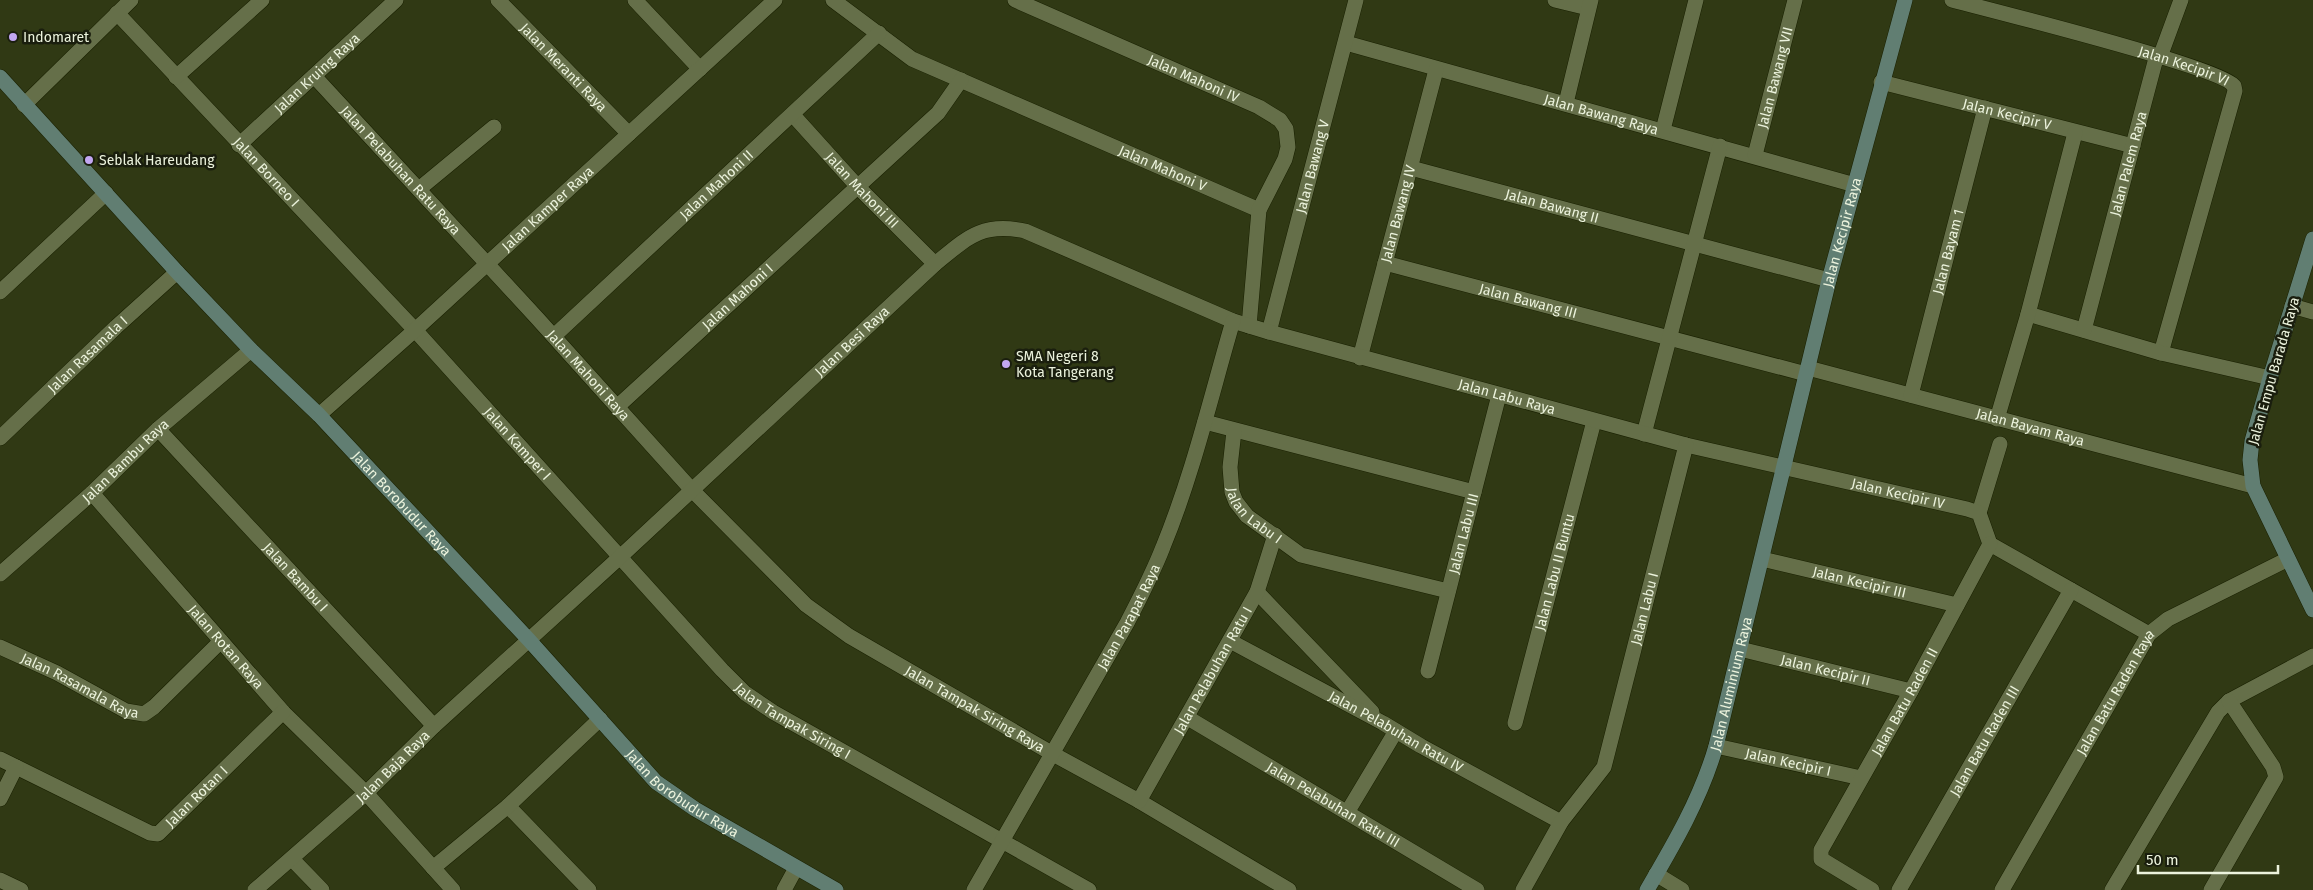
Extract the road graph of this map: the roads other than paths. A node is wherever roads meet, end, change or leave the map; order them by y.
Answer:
1 (131, 0) edge
2 (262, 0) edge
3 (396, 0) edge
4 (498, 0) edge
5 (635, 0) edge
6 (774, 0) edge
7 (1015, 0) edge
8 (1356, 0) edge
9 (1555, 0) edge
10 (1696, 0) edge
11 (1795, 0) edge
12 (1905, 0) edge
13 (1952, 0) edge
14 (2181, 0) edge
15 (836, 1) edge
16 (1590, 4) edge
17 (117, 13) junction
18 (879, 33) junction
19 (1346, 43) junction
20 (2160, 57) junction
21 (700, 69) junction
22 (1436, 70) junction
23 (314, 76) junction
24 (0, 77) edge
25 (176, 77) junction
26 (961, 80) junction
27 (1881, 82) junction
28 (1566, 103) junction
29 (24, 105) junction
30 (1985, 108) junction
31 (793, 115) junction
32 (494, 127) dead end
33 (1663, 130) junction
34 (2075, 133) junction
35 (629, 134) junction
36 (238, 145) junction
37 (1720, 146) junction
38 (2133, 146) junction
39 (1755, 155) junction
40 (1411, 168) junction
41 (1855, 185) junction
42 (858, 186) junction
43 (418, 189) junction
44 (106, 193) junction
45 (1259, 210) junction
46 (2313, 240) edge
47 (1693, 244) junction
48 (487, 262) junction
49 (1385, 263) junction
50 (934, 264) junction
51 (177, 272) junction
52 (1829, 280) junction
53 (0, 292) edge
54 (2292, 306) junction
55 (2313, 312) edge
56 (2028, 314) junction
57 (1233, 321) junction
58 (1249, 326) junction
59 (415, 330) junction
60 (2084, 330) junction
61 (1269, 332) junction
62 (554, 336) junction
63 (1670, 338) junction
64 (252, 350) junction
65 (2161, 352) junction
66 (1360, 358) junction
67 (1807, 371) junction
68 (2270, 378) junction
69 (1499, 395) junction
70 (1911, 395) junction
71 (618, 406) junction
72 (318, 415) junction
73 (1997, 419) junction
74 (1594, 421) junction
75 (1205, 422) junction
76 (158, 429) junction
77 (1234, 431) junction
78 (1644, 434) junction
79 (0, 438) edge
80 (2000, 444) dead end
81 (1686, 445) junction
82 (1783, 467) junction
83 (2253, 486) junction
84 (691, 489) junction
85 (1474, 492) junction
86 (92, 493) junction
87 (1979, 513) junction
88 (1275, 535) junction
89 (1990, 544) junction
90 (620, 557) junction
91 (1762, 559) junction
92 (2288, 559) junction
93 (0, 574) edge
94 (2070, 590) junction
95 (1448, 591) junction
96 (1257, 592) junction
97 (1957, 604) junction
98 (2313, 610) edge
99 (2149, 634) junction
100 (529, 640) junction
101 (221, 641) junction
102 (1230, 641) junction
103 (0, 648) edge
104 (1740, 649) junction
105 (2313, 656) edge
106 (1428, 671) dead end
107 (1911, 692) junction
108 (2229, 700) junction
109 (283, 712) junction
110 (1188, 718) junction
111 (600, 719) junction
112 (1383, 723) junction
113 (1514, 723) dead end
114 (434, 726) junction
115 (1396, 731) junction
116 (1716, 746) junction
117 (1053, 754) junction
118 (0, 759) edge
119 (16, 767) junction
120 (1861, 778) junction
121 (366, 793) junction
122 (0, 798) edge
123 (1139, 801) junction
124 (508, 806) junction
125 (1348, 811) junction
126 (1561, 822) junction
127 (1002, 840) junction
128 (292, 859) junction
129 (433, 868) junction
130 (796, 868) junction
131 (1656, 874) junction
132 (0, 880) edge
133 (21, 890) edge
134 (255, 890) edge
135 (322, 890) edge
136 (453, 890) edge
137 (589, 890) edge
138 (784, 890) edge
139 (836, 890) edge
140 (974, 890) edge
141 (1089, 890) edge
142 (1289, 890) edge
143 (1478, 890) edge
144 (1523, 890) edge
145 (1647, 890) edge
146 (1682, 890) edge
147 (1872, 890) edge
148 (1899, 890) edge
149 (2002, 890) edge
150 (2112, 890) edge
151 (2211, 890) edge

1 - 17 street
2 - 25 street
3 - 23 street, Jalan Kruing Raya
4 - 35 street, Jalan Meranti Raya
5 - 21 street
6 - 21 street, Jalan Kamper Raya
7 - 45 street, Jalan Mahoni IV
8 - 19 street, Jalan Bawang V
9 - 16 street
10 - 33 street
11 - 39 street, Jalan Bawang VII
12 - 27 street, Jalan Kecipir Raya
13 - 20 street, Jalan Kecipir VI
14 - 20 street, Jalan Palem Raya
15 - 18 street, Jalan Mahoni V
16 - 28 street
17 - 25 street, Jalan Borneo I
17 - 29 street
18 - 26 street, Jalan Mahoni V
18 - 31 street, Jalan Mahoni II
19 - 22 street, Jalan Bawang Raya
19 - 61 street, Jalan Bawang V
20 - 38 street, Jalan Palem Raya
20 - 65 street, Jalan Kecipir VI
21 - 35 street, Jalan Kamper Raya
22 - 28 street, Jalan Bawang Raya
22 - 40 street, Jalan Bawang IV
23 - 36 street, Jalan Kruing Raya
23 - 43 street, Jalan Pelabuhan Ratu Raya
24 - 29 street, Jalan Borobudur Raya
25 - 36 street, Jalan Borneo I
26 - 42 street
26 - 45 street, Jalan Mahoni V
27 - 30 street, Jalan Kecipir V
27 - 41 street, Jalan Kecipir Raya
28 - 33 street, Jalan Bawang Raya
29 - 44 street, Jalan Borobudur Raya
30 - 34 street, Jalan Kecipir V
30 - 70 street, Jalan Bayam 1
31 - 42 street, Jalan Mahoni III
31 - 62 street, Jalan Mahoni II
32 - 43 street
33 - 37 street, Jalan Bawang Raya
34 - 38 street, Jalan Kecipir V
34 - 56 street
35 - 48 street, Jalan Kamper Raya
36 - 59 street, Jalan Borneo I
37 - 39 street, Jalan Bawang Raya
37 - 47 street
38 - 60 street, Jalan Palem Raya
39 - 41 street, Jalan Bawang Raya
40 - 47 street, Jalan Bawang II
40 - 49 street, Jalan Bawang IV
41 - 52 street, Jalan Kecipir Raya
42 - 50 street, Jalan Mahoni III
42 - 71 street, Jalan Mahoni I
43 - 48 street, Jalan Pelabuhan Ratu Raya
44 - 51 street, Jalan Borobudur Raya
44 - 53 street
45 - 58 street
46 - 54 street, Jalan Empu Barada Raya
47 - 52 street, Jalan Bawang II
47 - 63 street
48 - 59 street, Jalan Kamper Raya
48 - 62 street, Jalan Mahoni Raya
49 - 63 street, Jalan Bawang III
49 - 66 street, Jalan Bawang IV
50 - 57 street, Jalan Besi Raya
50 - 84 street, Jalan Besi Raya
51 - 64 street, Jalan Borobudur Raya
51 - 79 street, Jalan Rasamala I
52 - 67 street, Jalan Kecipir Raya
54 - 55 street
54 - 68 street, Jalan Empu Barada Raya
56 - 60 street
56 - 73 street
57 - 58 street, Jalan Labu Raya
57 - 75 street, Jalan Parapat Raya
58 - 61 street, Jalan Labu Raya
59 - 72 street, Jalan Kamper Raya
59 - 90 street, Jalan Kamper I
60 - 65 street
61 - 66 street, Jalan Labu Raya
62 - 71 street, Jalan Mahoni Raya
63 - 67 street, Jalan Bawang III
63 - 78 street
64 - 72 street, Jalan Borobudur Raya
64 - 76 street, Jalan Bambu Raya
65 - 68 street
66 - 69 street, Jalan Labu Raya
67 - 70 street, Jalan Bayam Raya
67 - 82 street, Jalan Kecipir Raya
68 - 83 street, Jalan Empu Barada Raya
69 - 74 street, Jalan Labu Raya
69 - 85 street, Jalan Labu III
70 - 73 street, Jalan Bayam Raya
71 - 84 street, Jalan Mahoni Raya
72 - 100 street, Jalan Borobudur Raya
73 - 83 street, Jalan Bayam Raya
74 - 78 street, Jalan Labu Raya
74 - 113 street, Jalan Labu II Buntu
75 - 77 street
75 - 117 street, Jalan Parapat Raya
76 - 86 street, Jalan Bambu Raya
76 - 114 street, Jalan Bambu I
77 - 85 street
77 - 88 street, Jalan Labu I
78 - 81 street, Jalan Labu Raya
80 - 87 street
81 - 82 street, Jalan Labu Raya
81 - 126 street, Jalan Labu I
82 - 87 street, Jalan Kecipir IV
82 - 91 street, Jalan Aluminium Raya
83 - 92 street, Jalan Empu Barada Raya
84 - 90 street, Jalan Besi Raya
84 - 117 street, Jalan Tampak Siring Raya
85 - 95 street, Jalan Labu III
86 - 93 street, Jalan Bambu Raya
86 - 101 street, Jalan Rotan Raya
87 - 89 street
88 - 95 street, Jalan Labu I
88 - 96 street, Jalan Pelabuhan Ratu I
89 - 94 street
89 - 97 street, Jalan Batu Raden II
90 - 100 street, Jalan Besi Raya
90 - 127 street, Jalan Tampak Siring I
91 - 97 street, Jalan Kecipir III
91 - 104 street, Jalan Aluminium Raya
92 - 98 street, Jalan Empu Barada Raya
92 - 99 street, Jalan Batu Raden Raya
94 - 99 street
94 - 148 street, Jalan Batu Raden III
95 - 106 street, Jalan Labu III
96 - 102 street, Jalan Pelabuhan Ratu I
96 - 112 street
97 - 107 street, Jalan Batu Raden II
99 - 149 street, Jalan Batu Raden Raya
100 - 111 street, Jalan Borobudur Raya
100 - 114 street, Jalan Baja Raya
101 - 103 street, Jalan Rasamala Raya
101 - 109 street, Jalan Rotan Raya
102 - 110 street, Jalan Pelabuhan Ratu I
102 - 112 street, Jalan Pelabuhan Ratu IV
104 - 107 street, Jalan Kecipir II
104 - 116 street, Jalan Aluminium Raya
105 - 108 street
107 - 120 street, Jalan Batu Raden II
108 - 150 street
108 - 151 street
109 - 119 street, Jalan Rotan I
109 - 121 street, Jalan Rotan Raya
110 - 123 street, Jalan Pelabuhan Ratu I
110 - 125 street, Jalan Pelabuhan Ratu III
111 - 124 street
111 - 130 street, Jalan Borobudur Raya
112 - 115 street, Jalan Pelabuhan Ratu IV
114 - 121 street, Jalan Baja Raya
115 - 125 street
115 - 126 street, Jalan Pelabuhan Ratu IV
116 - 120 street, Jalan Kecipir I
116 - 131 street, Jalan Aluminium Raya
117 - 123 street, Jalan Tampak Siring Raya
117 - 127 street, Jalan Parapat Raya
118 - 119 street
119 - 122 street
120 - 147 street, Jalan Batu Raden II
121 - 128 street, Jalan Baja Raya
121 - 129 street, Jalan Rotan Raya
123 - 142 street, Jalan Tampak Siring Raya
124 - 129 street
124 - 137 street
125 - 143 street, Jalan Pelabuhan Ratu III
126 - 144 street, Jalan Labu I
127 - 140 street, Jalan Parapat Raya
127 - 141 street, Jalan Tampak Siring I
128 - 134 street, Jalan Baja Raya
128 - 135 street
129 - 136 street, Jalan Rotan Raya
130 - 138 street
130 - 139 street, Jalan Borobudur Raya
131 - 145 street, Jalan Aluminium Raya
131 - 146 street
132 - 133 street

